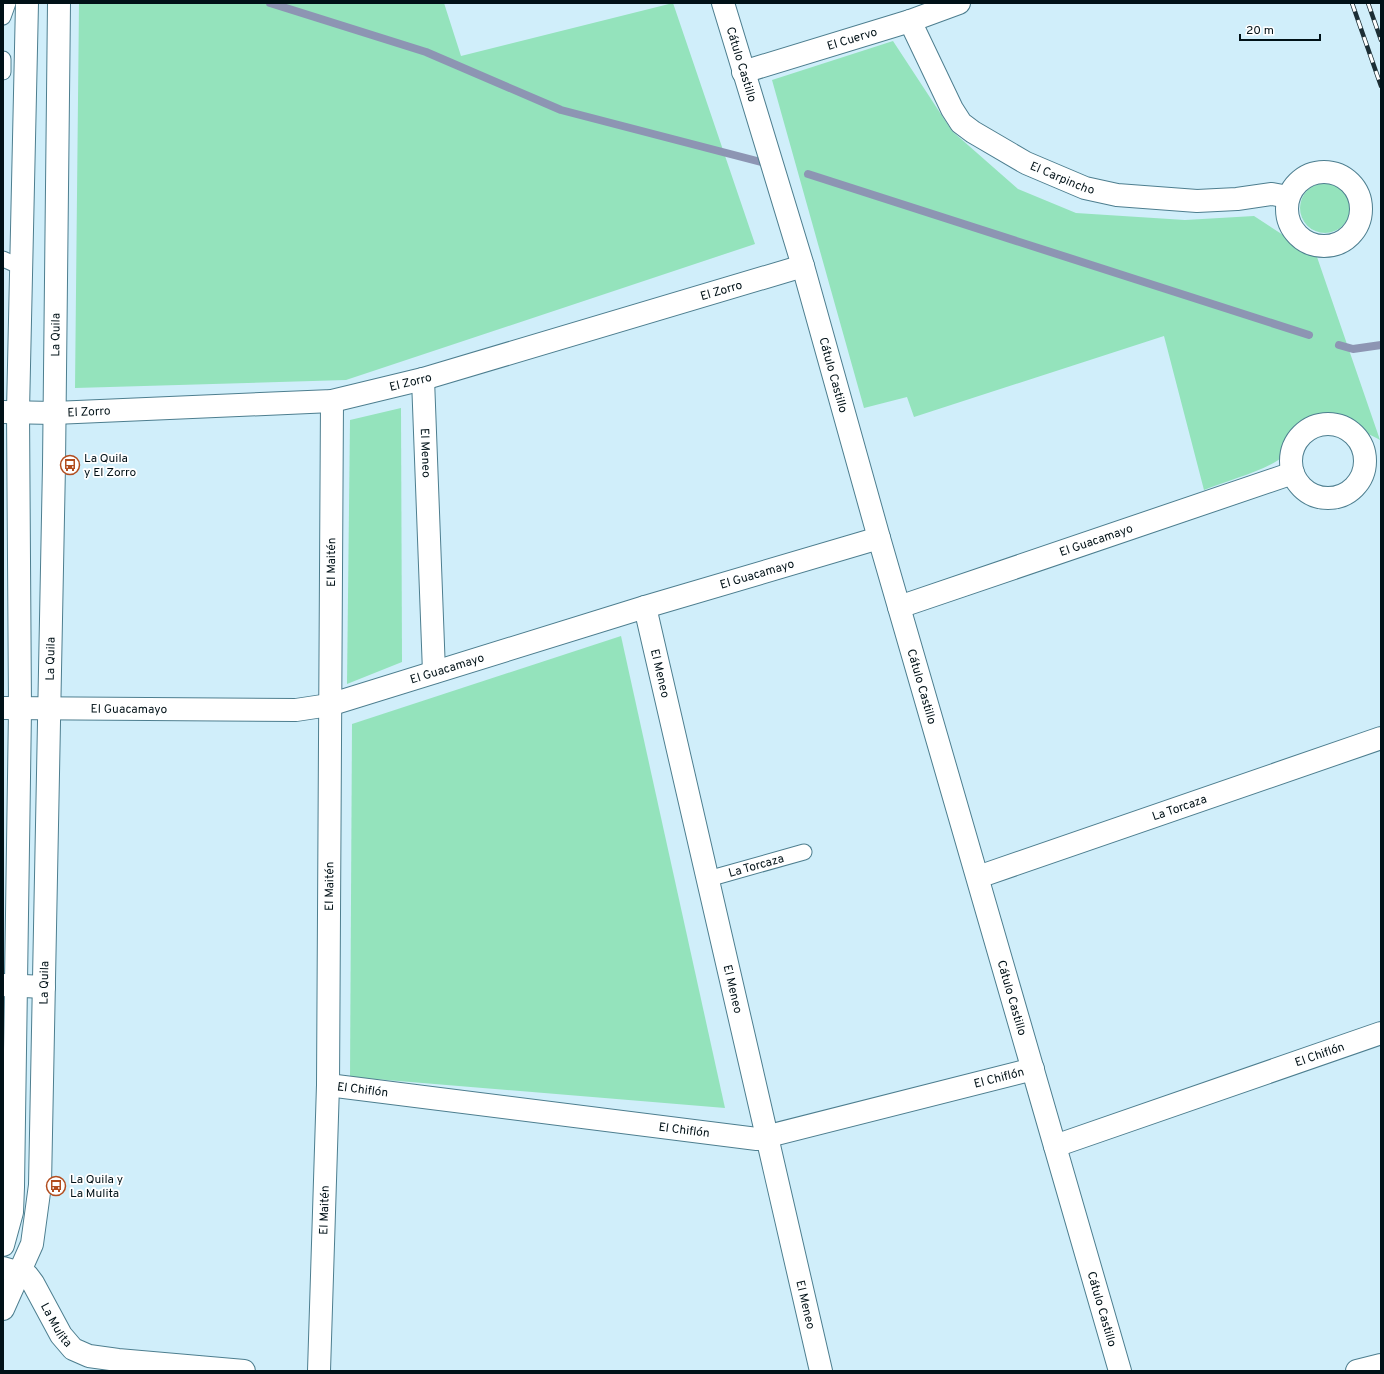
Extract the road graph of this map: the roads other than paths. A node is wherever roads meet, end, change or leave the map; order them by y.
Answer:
1 (8, 3) edge
2 (27, 3) edge
3 (59, 3) edge
4 (723, 3) edge
5 (959, 3) edge
6 (3, 17) edge
7 (910, 21) junction
8 (3, 59) edge
9 (3, 72) edge
10 (743, 72) junction
11 (1288, 198) dead end
12 (12, 263) edge
13 (803, 266) junction
14 (422, 379) junction
15 (332, 401) junction
16 (10, 411) edge
17 (54, 413) junction
18 (1293, 473) dead end
19 (878, 538) junction
20 (646, 607) junction
21 (899, 607) junction
22 (434, 672) junction
23 (329, 705) junction
24 (12, 708) edge
25 (49, 710) junction
26 (1381, 738) edge
27 (804, 852) dead end
28 (978, 877) junction
29 (708, 879) junction
30 (10, 986) edge
31 (44, 987) junction
32 (1381, 1033) edge
33 (1033, 1069) junction
34 (328, 1085) junction
35 (767, 1136) junction
36 (1055, 1146) junction
37 (3, 1245) edge
38 (12, 1270) edge
39 (3, 1309) edge
40 (1381, 1365) edge
41 (244, 1371) edge
42 (319, 1371) edge
43 (821, 1371) edge
44 (1120, 1371) edge
45 (1357, 1371) edge

1 - 6 lane
2 - 12 street
3 - 17 street, La Quila
4 - 10 street, Cátulo Castillo
5 - 7 street, El Cuervo
7 - 10 street, El Cuervo
7 - 11 street, El Carpincho
8 - 9 lane
10 - 13 street, Cátulo Castillo
12 - 16 street
13 - 14 street, El Zorro
13 - 19 street, Cátulo Castillo
14 - 15 street, El Zorro
14 - 22 street, El Meneo
15 - 17 street, El Zorro
15 - 23 street, El Maitén
16 - 17 street, El Zorro
16 - 24 street
17 - 25 street, La Quila
18 - 21 street, El Guacamayo
19 - 20 street, El Guacamayo
19 - 21 street, Cátulo Castillo
20 - 22 street, El Guacamayo
20 - 29 street, El Meneo
21 - 28 street, Cátulo Castillo
22 - 23 street, El Guacamayo
23 - 25 street, El Guacamayo
23 - 34 street, El Maitén
24 - 25 street, El Guacamayo
24 - 30 street
25 - 31 street, La Quila
26 - 28 street, La Torcaza
27 - 29 lane, La Torcaza
28 - 33 street, Cátulo Castillo
29 - 35 street, El Meneo
30 - 31 street
30 - 37 street
31 - 38 street, La Quila
32 - 36 street, El Chiflón
33 - 35 street, El Chiflón
33 - 36 street, Cátulo Castillo
34 - 35 street, El Chiflón
34 - 42 street, El Maitén
35 - 43 street, El Meneo
36 - 44 street, Cátulo Castillo
38 - 39 street, La Quila
38 - 41 street, La Mulita
40 - 45 street

